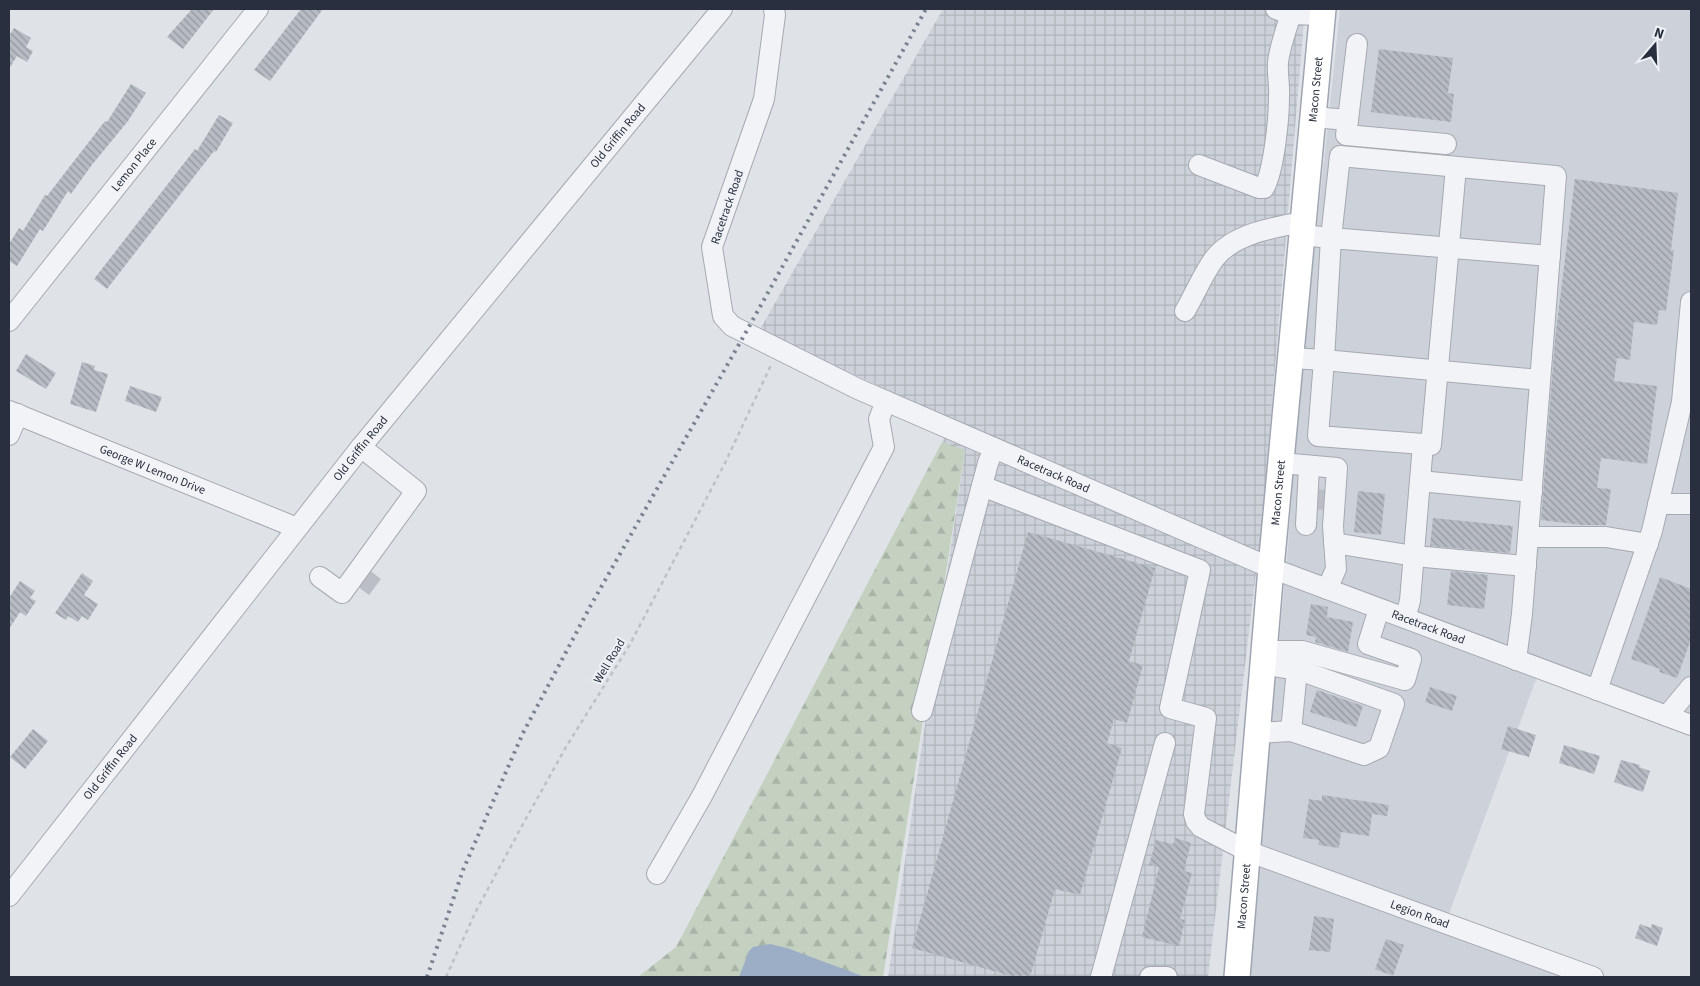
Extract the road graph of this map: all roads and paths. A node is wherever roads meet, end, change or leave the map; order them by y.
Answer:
1 (258, 9) edge
2 (722, 9) edge
3 (774, 9) edge
4 (1284, 11) edge
5 (1322, 12) edge
6 (1356, 44) dead end
7 (1313, 116) junction
8 (1348, 120) junction
9 (1446, 144) dead end
10 (1198, 165) dead end
11 (1456, 167) junction
12 (1303, 229) junction
13 (1332, 238) junction
14 (1448, 247) junction
15 (1550, 256) junction
16 (1691, 302) edge
17 (1185, 310) dead end
18 (9, 321) edge
19 (778, 350) junction
20 (1291, 358) junction
21 (1324, 360) junction
22 (1438, 370) junction
23 (1540, 380) junction
24 (886, 401) junction
25 (13, 412) edge
26 (9, 435) edge
27 (1338, 438) junction
28 (1423, 444) junction
29 (360, 447) junction
30 (994, 448) junction
31 (1280, 463) junction
32 (1309, 466) junction
33 (1337, 468) junction
34 (1420, 481) junction
35 (982, 486) junction
36 (1532, 492) junction
37 (1320, 500) junction
38 (1658, 504) junction
39 (1691, 504) edge
40 (1275, 524) junction
41 (1306, 525) junction
42 (297, 528) junction
43 (386, 534) junction
44 (1334, 535) junction
45 (1528, 537) junction
46 (1208, 541) junction
47 (1648, 544) junction
48 (1414, 556) junction
49 (1526, 566) junction
50 (1271, 568) junction
51 (376, 569) tunnel mouth
52 (1200, 570) junction
53 (320, 578) dead end
54 (1327, 589) junction
55 (1379, 609) junction
56 (1405, 618) junction
57 (1368, 644) junction
58 (1263, 658) junction
59 (1516, 660) junction
60 (1360, 667) junction
61 (1297, 670) junction
62 (1691, 687) edge
63 (1597, 690) junction
64 (922, 711) dead end
65 (1666, 716) junction
66 (1691, 725) edge
67 (1292, 731) junction
68 (1257, 732) junction
69 (1165, 743) dead end
70 (1247, 851) junction
71 (657, 874) dead end
72 (9, 896) edge
73 (446, 977) edge
74 (1101, 977) edge
75 (1150, 977) edge
76 (1167, 977) edge
77 (1237, 977) edge
78 (1593, 977) edge

1 - 18 street, Lemon Place
2 - 29 street, Old Griffin Road
3 - 19 street, Racetrack Road
4 - 5 street
4 - 10 street
5 - 7 main road, Macon Street
6 - 8 street
7 - 8 street
7 - 12 main road, Macon Street
8 - 9 street
11 - 13 street
11 - 14 street
11 - 15 street
12 - 13 street
12 - 17 street
12 - 20 main road, Macon Street
13 - 14 street
13 - 21 street
14 - 15 street
14 - 22 street
15 - 23 street
16 - 38 street
19 - 24 street, Racetrack Road
19 - 73 path, Well Road
20 - 21 street
20 - 31 main road, Macon Street
21 - 22 street
21 - 27 street
22 - 23 street
22 - 28 street
23 - 36 street
24 - 30 street, Racetrack Road
24 - 71 street
25 - 26 street
25 - 42 street, George W Lemon Drive
27 - 28 street
27 - 33 street
28 - 34 street
29 - 42 street, Old Griffin Road
29 - 43 street
30 - 35 street
30 - 46 street, Racetrack Road
31 - 32 street
31 - 40 main road, Macon Street
32 - 33 street
32 - 37 street
33 - 37 street
34 - 36 street
34 - 48 street
35 - 52 street
35 - 64 street
36 - 45 street
37 - 41 street
37 - 44 street
38 - 39 street
38 - 47 street
40 - 41 street
40 - 50 main road, Macon Street
41 - 44 street
42 - 72 street, Old Griffin Road
43 - 51 street
43 - 53 street
44 - 48 street
44 - 54 street
45 - 47 street
45 - 49 street
46 - 50 street, Racetrack Road
46 - 52 street
47 - 63 street
48 - 49 street
48 - 56 street
49 - 59 street
50 - 54 street, Racetrack Road
50 - 58 main road, Macon Street
52 - 70 street, Legion Road
54 - 55 street, Racetrack Road
55 - 56 street, Racetrack Road
55 - 57 street
56 - 59 street, Racetrack Road
57 - 60 street
57 - 60 street
58 - 60 street
58 - 61 street
58 - 68 main road, Macon Street
59 - 63 street, Racetrack Road
61 - 67 street
61 - 67 street
62 - 65 street
63 - 65 street, Racetrack Road
65 - 66 street, Racetrack Road
67 - 68 street
68 - 70 main road, Macon Street
69 - 74 street
70 - 77 main road, Macon Street
70 - 78 street, Legion Road
75 - 76 street

